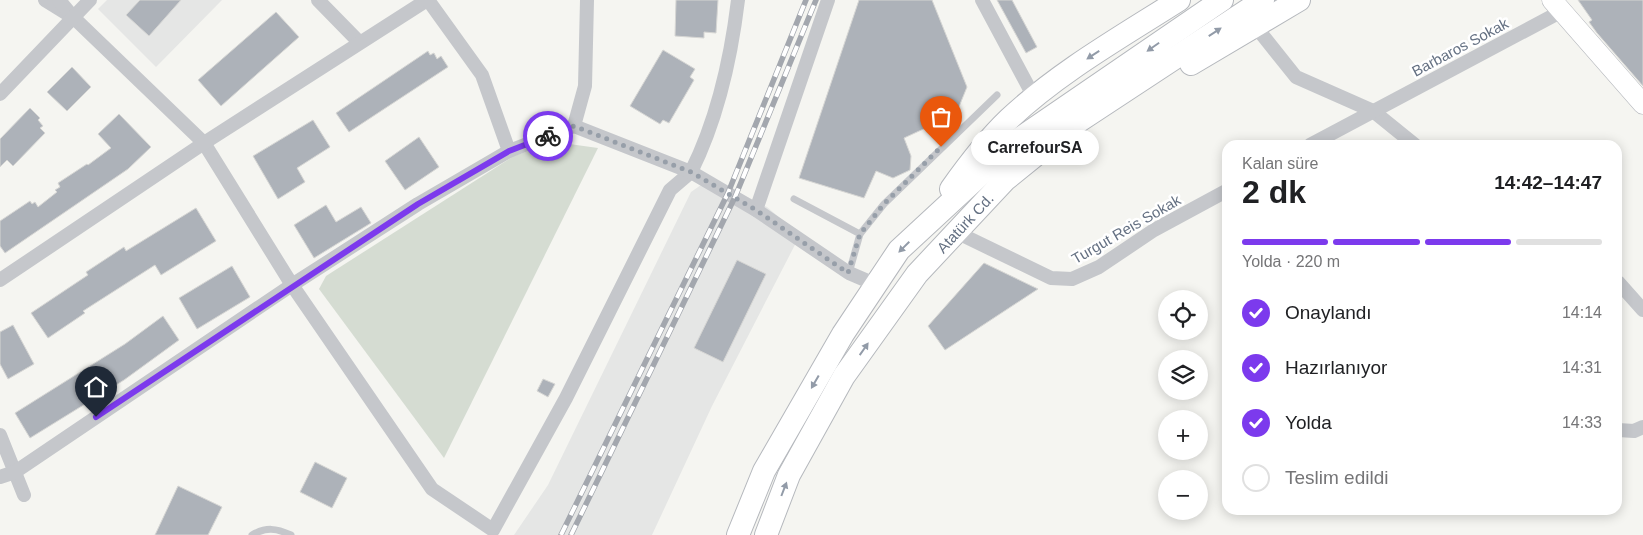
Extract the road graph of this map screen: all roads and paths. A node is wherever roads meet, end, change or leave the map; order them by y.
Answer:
1 (45, 0) edge
2 (59, 0) edge
3 (90, 0) edge
4 (318, 0) edge
5 (428, 0) edge
6 (587, 0) edge
7 (738, 0) edge
8 (828, 0) edge
9 (982, 0) edge
10 (1178, 0) edge
11 (1222, 0) edge
12 (1263, 0) edge
13 (1299, 0) edge
14 (1542, 0) edge
15 (1557, 6) edge
16 (73, 18) junction
17 (1256, 27) junction
18 (359, 42) junction
19 (0, 94) edge
20 (997, 95) dead end
21 (1035, 99) junction
22 (1643, 104) edge
23 (1373, 111) junction
24 (574, 126) junction
25 (1319, 140) edge
26 (1409, 140) edge
27 (204, 143) junction
28 (509, 151) junction
29 (691, 172) junction
30 (1222, 193) edge
31 (794, 199) dead end
32 (756, 210) junction
33 (922, 230) junction
34 (958, 232) junction
35 (860, 234) junction
36 (848, 273) junction
37 (0, 280) edge
38 (292, 285) junction
39 (877, 285) junction
40 (1622, 286) edge
41 (1643, 310) edge
42 (1643, 427) edge
43 (1622, 430) edge
44 (0, 435) edge
45 (15, 472) junction
46 (0, 477) edge
47 (24, 495) dead end
48 (492, 533) edge
49 (252, 535) edge
50 (291, 535) edge
51 (738, 535) edge
52 (766, 535) edge

1 - 16 street
2 - 16 street
3 - 16 street
4 - 18 street
5 - 18 street
5 - 28 street
6 - 24 street
7 - 29 street
8 - 32 street
9 - 21 street
10 -> 21 main road
11 -> 33 main road, Atatürk Cd.
34 -> 12 main road, Atatürk Cd.
13 - 17 main road
14 - 15 street
15 - 22 street
15 - 23 street, Barbaros Sokak
16 - 19 street
16 - 27 street
17 - 23 street
17 - 34 main road
18 - 27 street
20 - 35 lane
21 - 33 main road
23 - 25 street
23 - 26 street
24 - 28 street
24 - 29 street
27 - 37 street
27 - 38 street
28 - 38 street
29 - 32 street
29 - 48 street
30 - 34 street, Turgut Reis Sokak
31 - 35 lane
32 - 36 street
33 -> 39 main road, Atatürk Cd.
52 -> 34 main road, Atatürk Cd.
35 - 36 lane
36 - 39 street
38 - 45 street
38 - 48 street
39 -> 51 main road, Atatürk Cd.
40 - 41 street
42 - 43 street
44 - 45 street
45 - 46 street
45 - 47 street
49 - 50 lane

